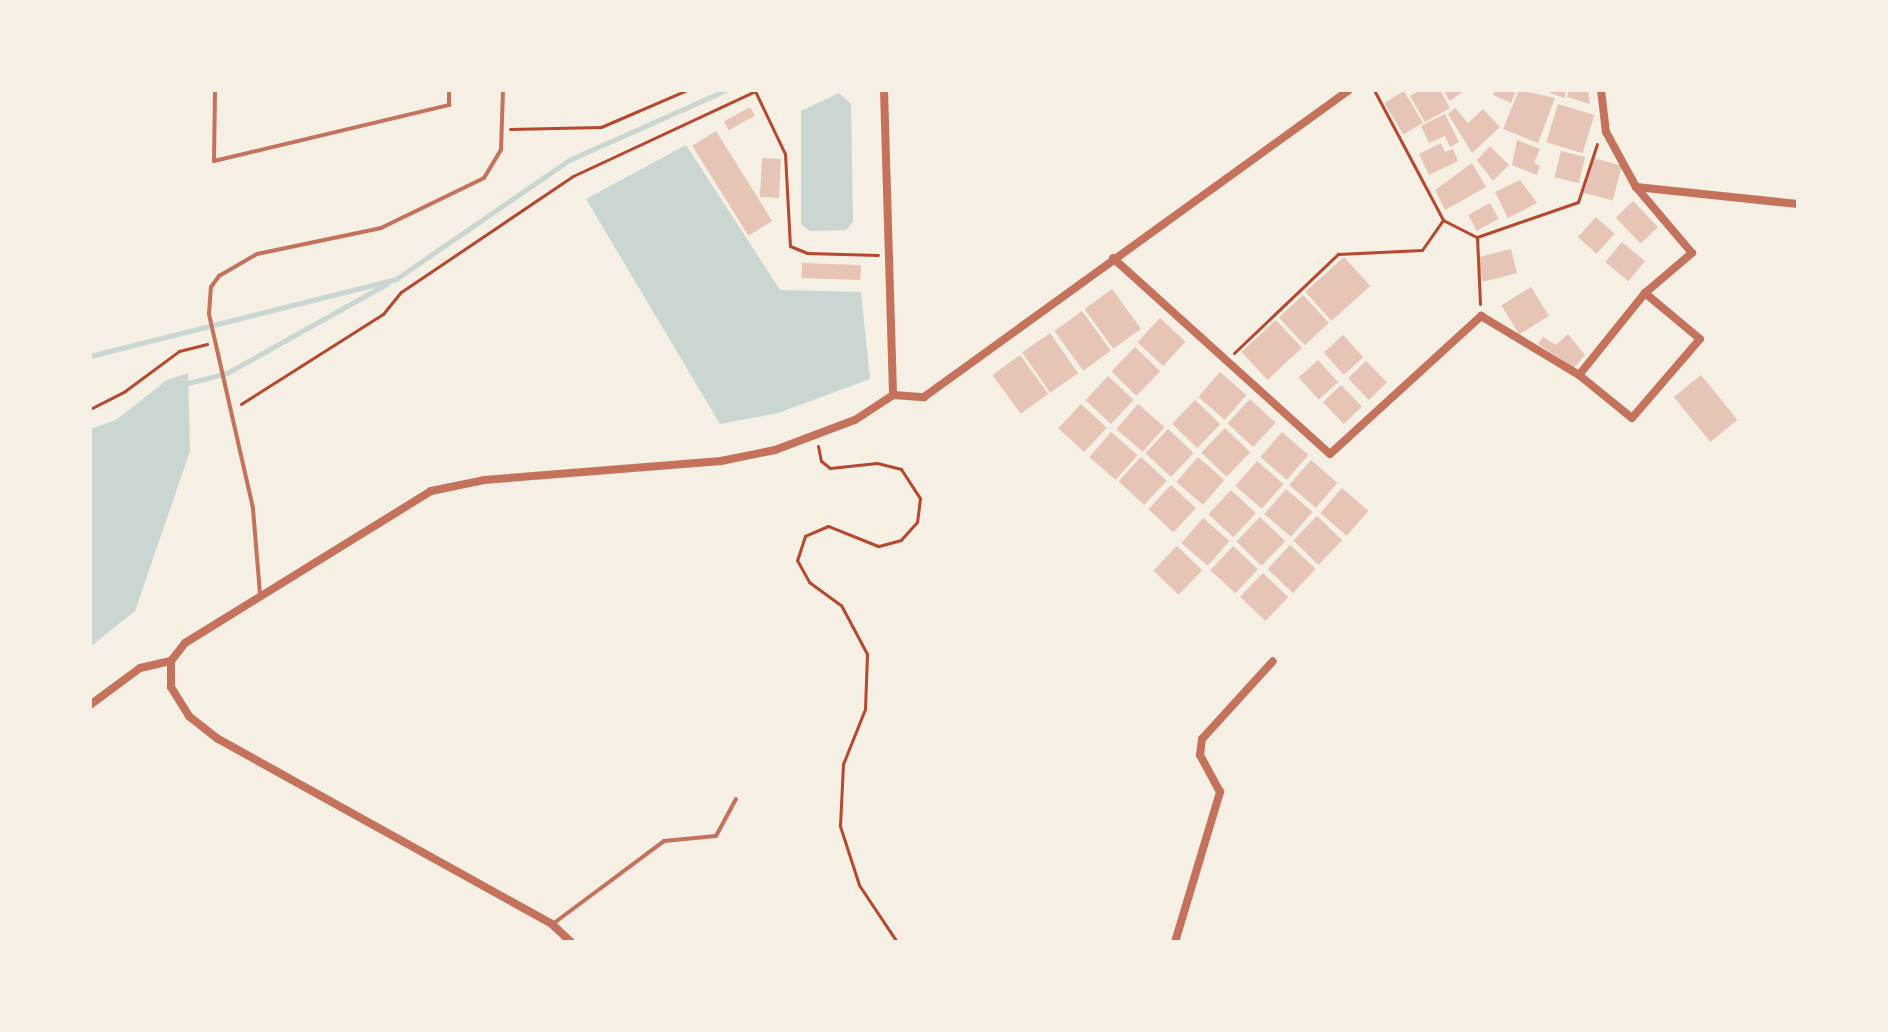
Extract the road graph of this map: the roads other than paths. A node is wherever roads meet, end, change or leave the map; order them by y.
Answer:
1 (215, 90) edge
2 (449, 90) edge
3 (503, 90) edge
4 (884, 90) edge
5 (1349, 90) edge
6 (1601, 90) edge
7 (1636, 187) junction
8 (1798, 204) edge
9 (1113, 258) junction
10 (1645, 293) junction
11 (1579, 375) junction
12 (893, 395) junction
13 (260, 597) junction
14 (171, 661) junction
15 (1273, 661) dead end
16 (90, 705) edge
17 (736, 799) dead end
18 (552, 924) junction
19 (571, 942) edge
20 (1175, 942) edge

1 - 2 lane
3 - 13 lane
4 - 12 street
5 - 9 street
6 - 7 street
7 - 8 street
7 - 10 street
9 - 11 street
9 - 12 street
10 - 11 street
10 - 11 street
12 - 13 street
13 - 14 street
14 - 16 street
14 - 18 street
15 - 20 street
17 - 18 lane
18 - 19 street

